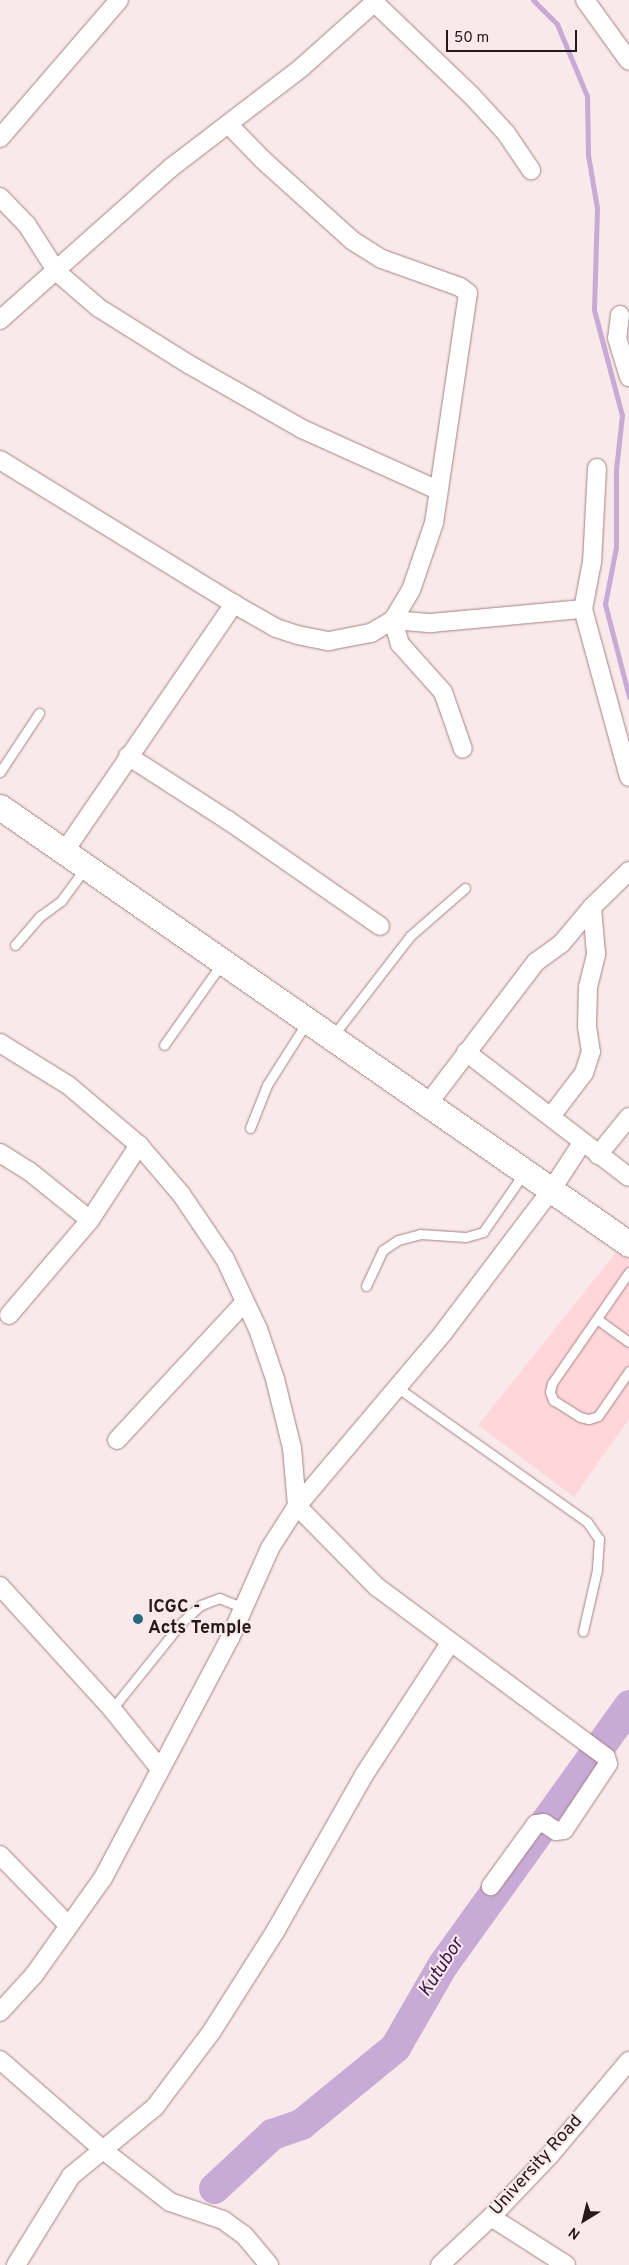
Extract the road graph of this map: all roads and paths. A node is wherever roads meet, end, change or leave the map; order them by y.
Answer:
1 (119, 0) edge
2 (585, 0) edge
3 (376, 2) edge
4 (629, 61) edge
5 (228, 124) junction
6 (0, 138) edge
7 (531, 170) dead end
8 (0, 197) edge
9 (57, 272) junction
10 (620, 315) dead end
11 (0, 320) edge
12 (629, 377) edge
13 (0, 460) edge
14 (597, 468) dead end
15 (438, 490) junction
16 (234, 604) junction
17 (583, 610) junction
18 (393, 620) junction
19 (39, 713) dead end
20 (463, 750) dead end
21 (128, 756) junction
22 (0, 772) edge
23 (629, 777) edge
24 (0, 807) edge
25 (64, 852) junction
26 (86, 867) junction
27 (629, 871) edge
28 (465, 888) dead end
29 (592, 907) junction
30 (380, 926) dead end
31 (15, 945) dead end
32 (222, 963) junction
33 (307, 1022) junction
34 (330, 1039) junction
35 (0, 1043) edge
36 (164, 1045) dead end
37 (466, 1052) junction
38 (426, 1105) junction
39 (552, 1115) junction
40 (629, 1117) edge
41 (250, 1128) dead end
42 (582, 1143) junction
43 (139, 1146) junction
44 (0, 1153) edge
45 (598, 1155) junction
46 (525, 1172) junction
47 (629, 1177) edge
48 (552, 1189) junction
49 (90, 1220) junction
50 (627, 1238) edge
51 (629, 1272) edge
52 (366, 1286) dead end
53 (245, 1302) junction
54 (9, 1315) dead end
55 (596, 1319) junction
56 (629, 1342) edge
57 (629, 1371) edge
58 (398, 1388) junction
59 (117, 1440) dead end
60 (297, 1506) junction
61 (0, 1586) edge
62 (244, 1608) junction
63 (583, 1631) dead end
64 (450, 1643) junction
65 (112, 1709) junction
66 (160, 1770) junction
67 (0, 1855) edge
68 (491, 1886) dead end
69 (69, 1926) junction
70 (0, 2012) edge
71 (0, 2060) edge
72 (629, 2062) edge
73 (103, 2150) junction
74 (491, 2217) junction
75 (16, 2265) edge
76 (268, 2265) edge
77 (440, 2265) edge
78 (566, 2265) edge

1 - 6 street
2 - 4 street
3 - 5 street
3 - 7 street
5 - 9 street
5 - 15 street
8 - 9 street
9 - 11 street
9 - 15 street
10 - 12 street
13 - 16 street
14 - 17 street
15 - 18 street
16 - 18 street
16 - 21 street
17 - 18 street
17 - 23 street
18 - 20 street
19 - 22 lane
21 - 25 street
21 - 30 street
24 - 25 main road
25 - 26 main road
26 - 31 lane
26 - 32 main road
27 - 29 street
28 - 34 lane
29 - 37 street
29 - 39 street
32 - 33 main road
32 - 36 lane
33 - 34 main road
33 - 41 lane
34 - 38 main road
35 - 43 street
37 - 38 street
37 - 39 street
38 - 46 main road
39 - 42 street
40 - 45 street
42 - 45 street
42 - 48 street
43 - 49 street
43 - 53 street
44 - 49 street
45 - 47 street
46 - 48 main road
46 - 52 lane
48 - 50 main road
48 - 58 street
49 - 54 street
51 - 55 lane
53 - 59 street
53 - 60 street
55 - 56 lane
55 - 57 lane
58 - 60 street
58 - 63 lane
60 - 62 street
60 - 64 street
61 - 65 street
62 - 65 lane
62 - 66 street
64 - 68 street
64 - 73 street
65 - 66 street
66 - 69 street
67 - 69 street
69 - 70 street
71 - 73 street
72 - 74 street, University Road
73 - 75 street
73 - 76 street
74 - 77 street, University Road
74 - 78 street

